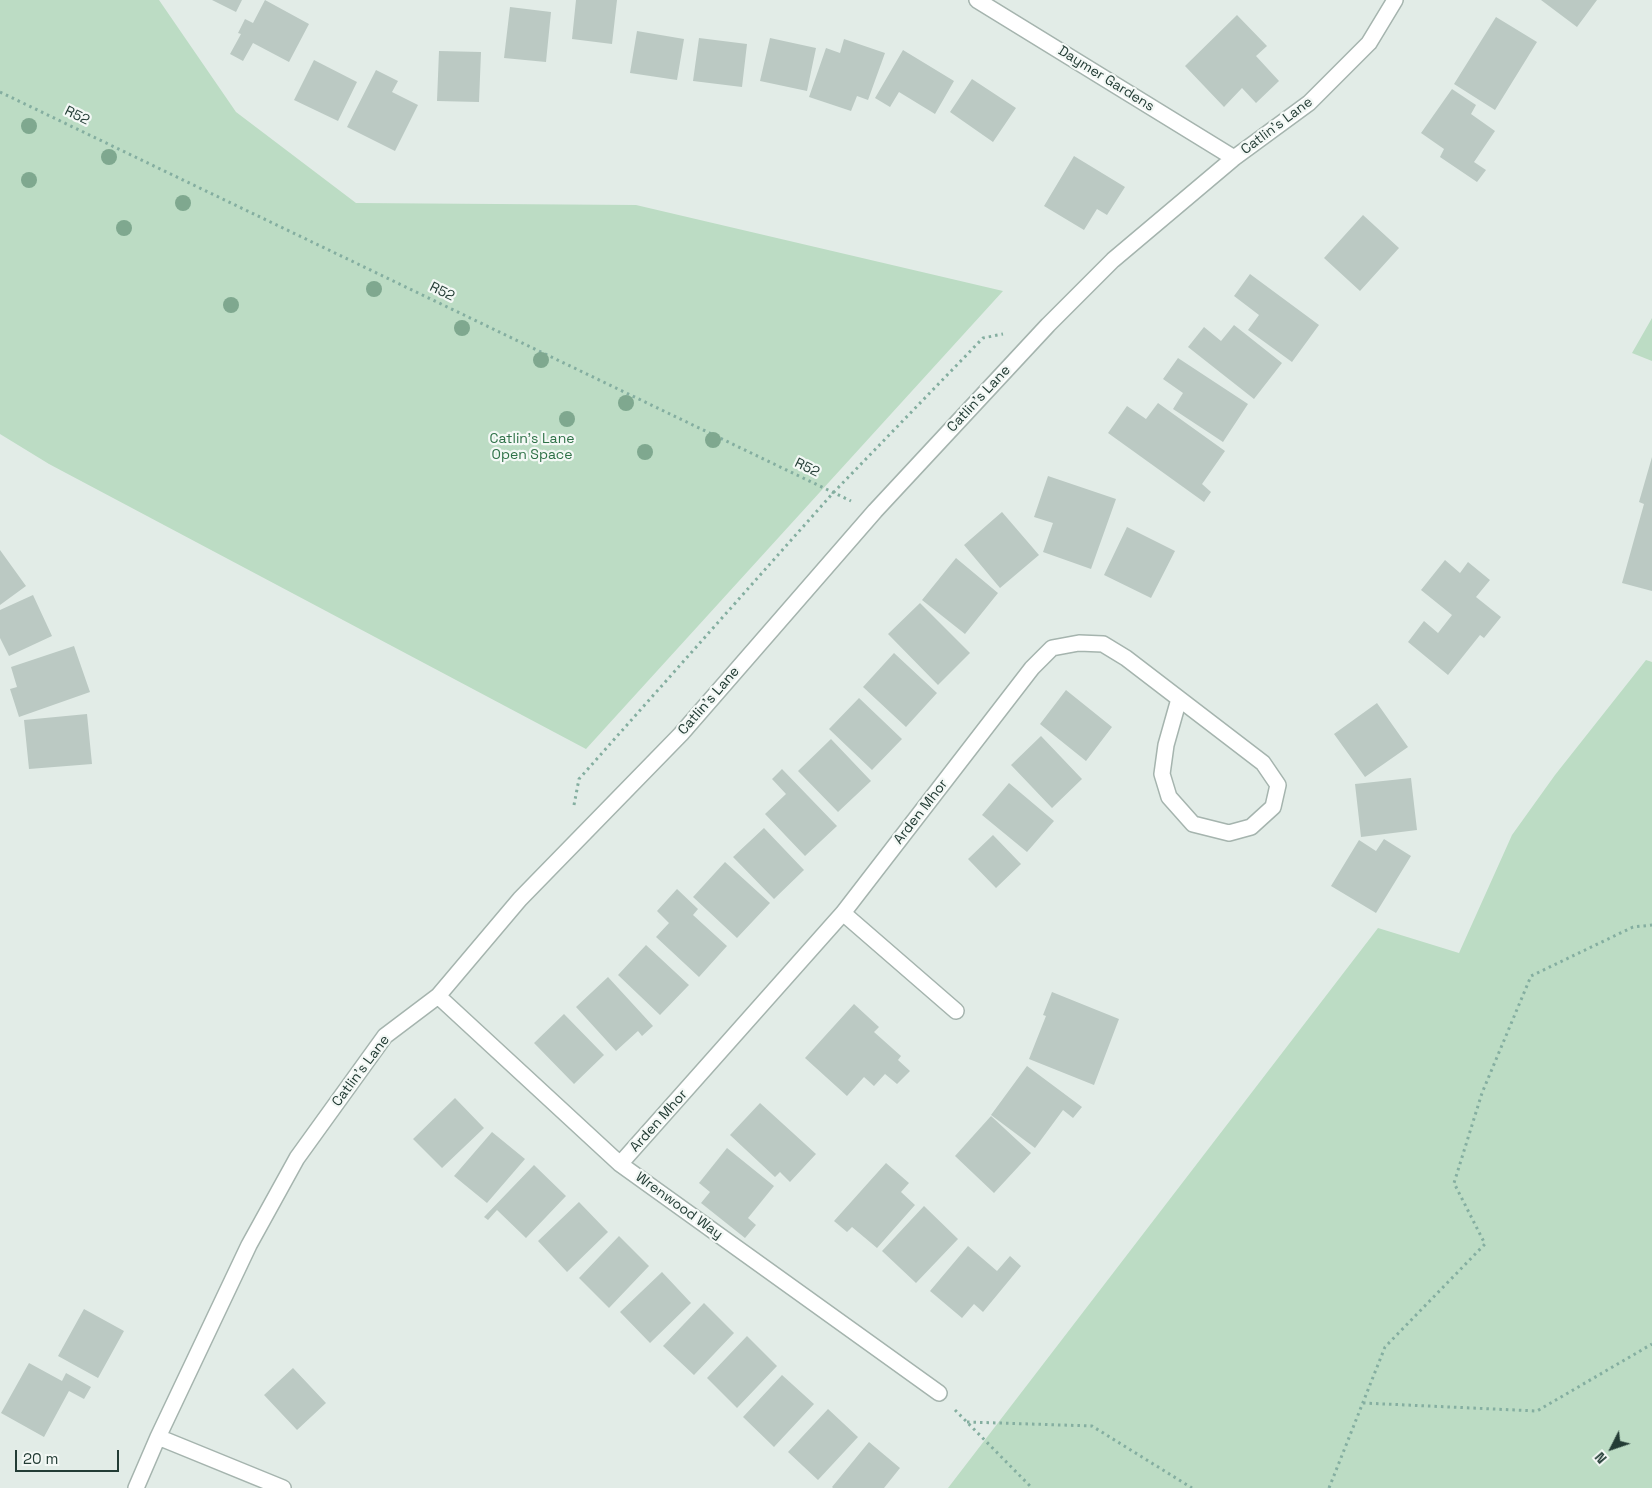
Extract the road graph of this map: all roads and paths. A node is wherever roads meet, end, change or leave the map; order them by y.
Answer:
1 (977, 0) edge
2 (1395, 0) edge
3 (0, 92) edge
4 (1234, 158) junction
5 (1048, 325) junction
6 (833, 493) junction
7 (875, 511) junction
8 (1179, 699) junction
9 (574, 806) dead end
10 (843, 913) junction
11 (1652, 925) edge
12 (438, 996) junction
13 (956, 1011) dead end
14 (620, 1164) junction
15 (1652, 1344) edge
16 (939, 1393) joint
17 (1363, 1403) junction
18 (967, 1422) junction
19 (158, 1437) junction
20 (136, 1488) edge
21 (283, 1488) edge
22 (1032, 1488) edge
23 (1192, 1488) edge
24 (1329, 1488) edge

1 - 4 street, Daymer Gardens
2 - 4 street, Catlin's Lane
3 - 6 path, R52
4 - 5 street, Catlin's Lane
5 - 6 path
5 - 7 street, Catlin's Lane
6 - 7 path, R52
6 - 9 path
7 - 12 street, Catlin's Lane
8 - 8 street, Arden Mhor
8 - 10 street, Arden Mhor
10 - 13 street
10 - 14 street, Arden Mhor
11 - 17 path
12 - 14 street, Wrenwood Way
12 - 19 street, Catlin's Lane
14 - 16 street, Wrenwood Way
15 - 17 path
16 - 18 path
17 - 24 path
18 - 22 path
18 - 23 path
19 - 20 street, Catlin's Lane
19 - 21 street

